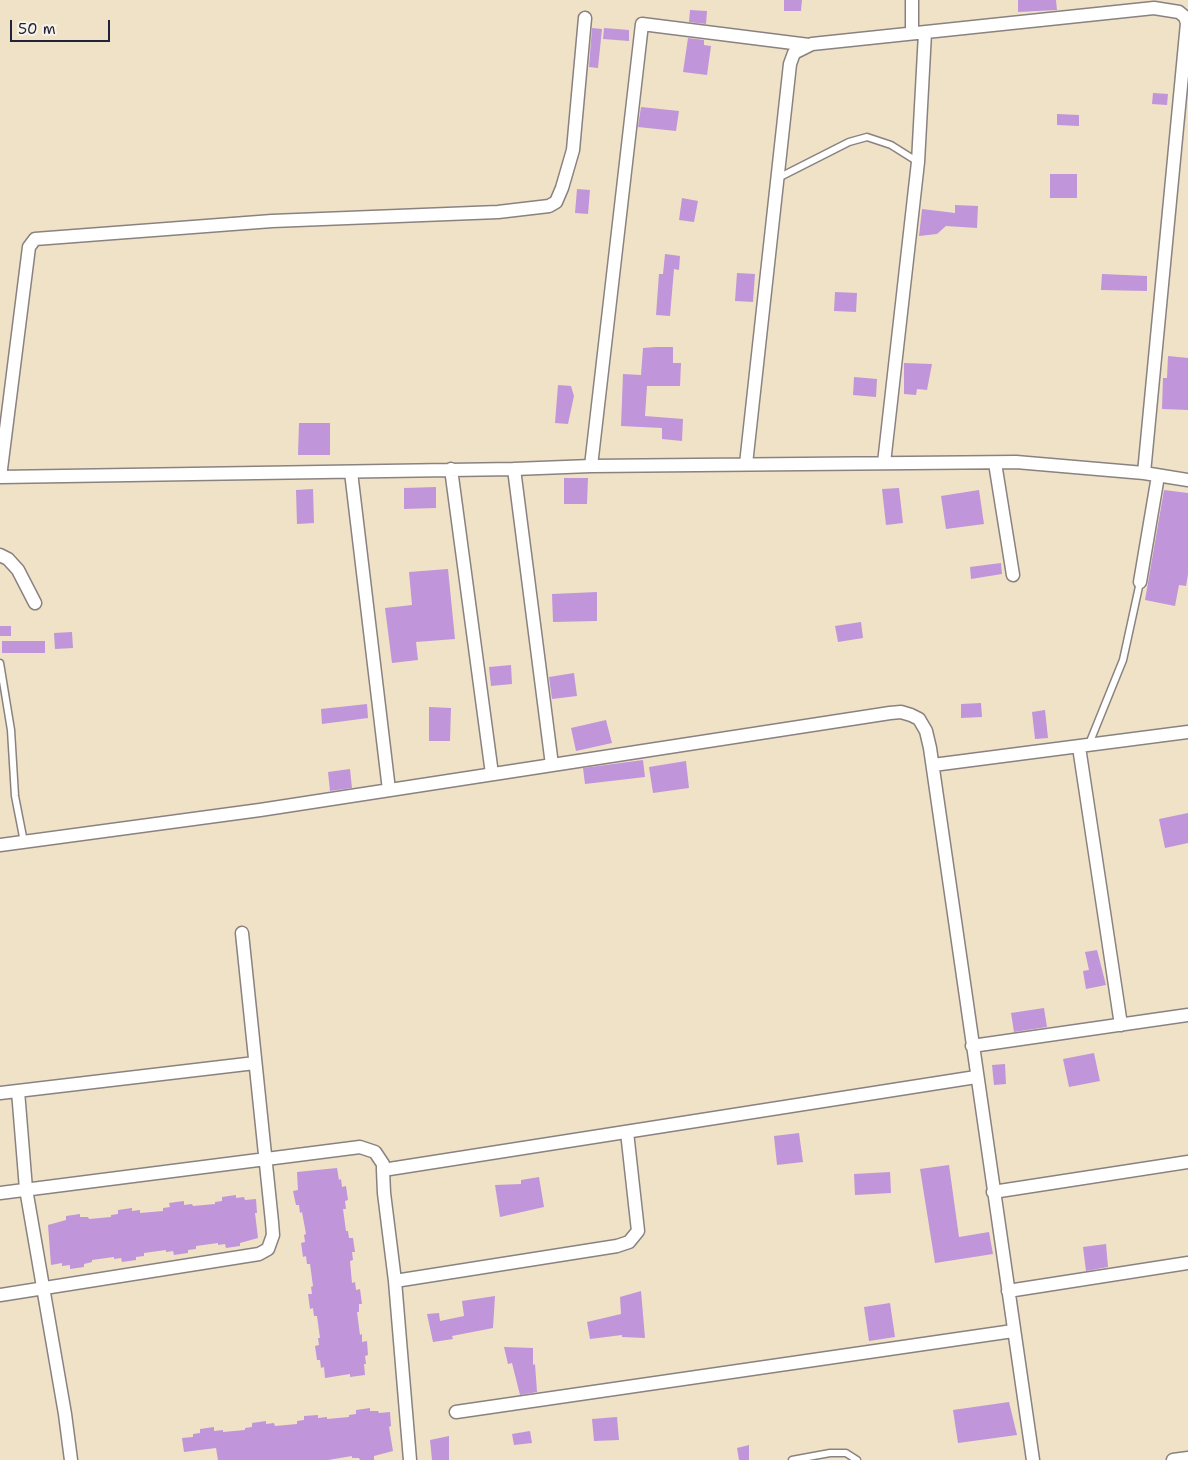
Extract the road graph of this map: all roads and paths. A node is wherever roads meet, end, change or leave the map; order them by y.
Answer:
1 (912, 0) edge
2 (585, 18) dead end
3 (918, 32) junction
4 (809, 45) junction
5 (918, 162) junction
6 (778, 178) junction
7 (884, 463) junction
8 (995, 463) junction
9 (746, 464) junction
10 (591, 466) junction
11 (450, 469) junction
12 (514, 469) junction
13 (351, 472) junction
14 (1144, 473) junction
15 (1158, 476) junction
16 (0, 477) edge
17 (1188, 480) edge
18 (0, 555) edge
19 (1013, 575) dead end
20 (1140, 582) joint
21 (35, 603) dead end
22 (0, 664) edge
23 (1188, 732) edge
24 (1084, 746) junction
25 (552, 765) junction
26 (932, 766) junction
27 (492, 774) junction
28 (389, 790) junction
29 (24, 842) junction
30 (0, 845) edge
31 (242, 933) dead end
32 (1188, 1015) edge
33 (1121, 1025) junction
34 (972, 1046) junction
35 (255, 1063) junction
36 (976, 1077) junction
37 (18, 1091) junction
38 (0, 1093) edge
39 (627, 1132) junction
40 (265, 1159) junction
41 (1188, 1162) edge
42 (383, 1170) junction
43 (26, 1189) junction
44 (993, 1192) junction
45 (0, 1193) edge
46 (1188, 1263) edge
47 (395, 1281) junction
48 (42, 1288) junction
49 (1008, 1290) junction
50 (0, 1294) edge
51 (1013, 1332) junction
52 (456, 1412) dead end
53 (1188, 1458) edge
54 (71, 1460) edge
55 (410, 1460) edge
56 (792, 1460) edge
57 (857, 1460) edge
58 (1032, 1460) edge
59 (1173, 1460) edge

1 - 3 street
2 - 16 street
3 - 4 street
3 - 5 street
3 - 14 street
4 - 6 street
4 - 10 street
5 - 6 lane
5 - 7 street
6 - 9 street
7 - 8 street
7 - 9 street
8 - 14 street
8 - 19 street
9 - 10 street
10 - 12 street
11 - 12 street
11 - 13 street
11 - 27 street
12 - 25 street
13 - 16 street
13 - 28 street
14 - 15 street
15 - 17 street
15 - 20 street
18 - 21 street
20 - 24 lane
22 - 29 lane
23 - 24 street
24 - 26 street
24 - 33 street
25 - 26 street
25 - 27 street
26 - 34 street
27 - 28 street
28 - 29 street
29 - 30 street
31 - 35 street
32 - 33 street
33 - 34 street
34 - 36 street
35 - 37 street
35 - 40 street
36 - 39 street
36 - 44 street
37 - 38 street
37 - 43 street
39 - 42 street
39 - 47 street
40 - 42 street
40 - 43 street
40 - 48 street
41 - 44 street
42 - 47 street
43 - 45 street
43 - 48 street
44 - 49 street
46 - 49 street
47 - 55 street
48 - 50 street
48 - 54 street
49 - 51 street
51 - 52 street
51 - 58 street
53 - 59 street
56 - 57 lane

